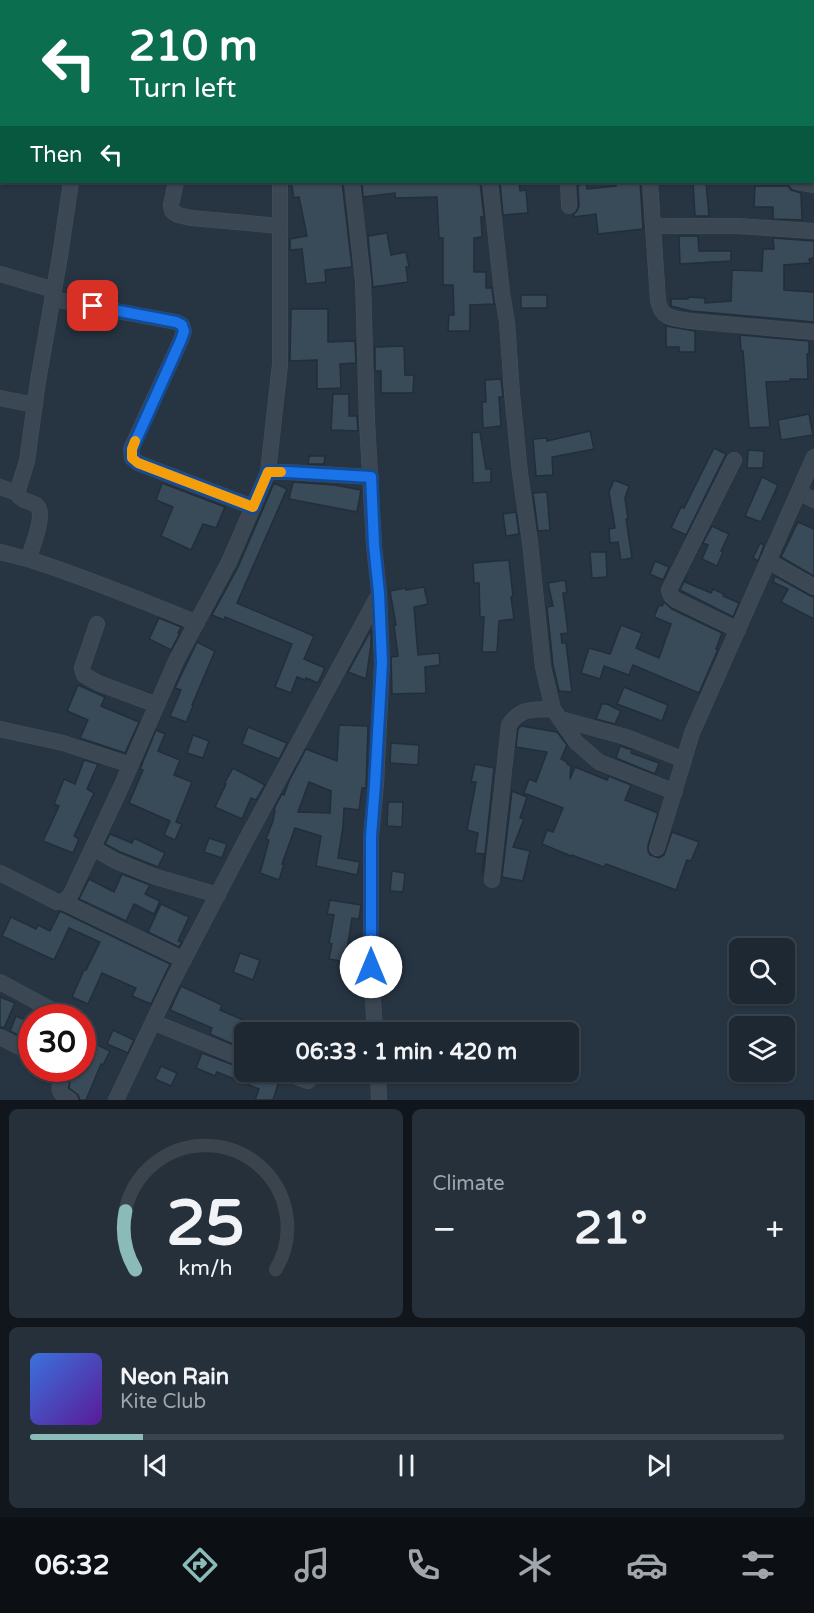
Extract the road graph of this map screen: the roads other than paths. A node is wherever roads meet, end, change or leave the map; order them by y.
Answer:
1 (71, 183) edge
2 (176, 183) edge
3 (280, 183) edge
4 (352, 183) edge
5 (490, 183) edge
6 (568, 183) edge
7 (650, 183) edge
8 (569, 206) dead end
9 (280, 226) junction
10 (654, 226) junction
11 (814, 231) edge
12 (0, 274) edge
13 (53, 295) junction
14 (814, 333) edge
15 (0, 398) edge
16 (34, 405) junction
17 (814, 458) edge
18 (734, 460) dead end
19 (268, 472) junction
20 (371, 477) junction
21 (0, 487) edge
22 (799, 492) junction
23 (17, 493) junction
24 (814, 500) edge
25 (253, 507) junction
26 (0, 552) edge
27 (28, 559) junction
28 (768, 561) junction
29 (814, 587) edge
30 (379, 593) junction
31 (197, 623) junction
32 (97, 624) dead end
33 (738, 630) junction
34 (157, 705) junction
35 (557, 713) junction
36 (0, 729) edge
37 (684, 760) junction
38 (131, 765) junction
39 (675, 792) junction
40 (93, 848) junction
41 (657, 848) dead end
42 (0, 873) edge
43 (492, 880) dead end
44 (218, 895) junction
45 (63, 902) junction
46 (184, 960) junction
47 (0, 982) edge
48 (40, 1004) edge
49 (153, 1022) junction
50 (374, 1022) edge
51 (0, 1037) edge
52 (18, 1046) edge
53 (234, 1055) edge
54 (60, 1082) edge
55 (379, 1082) edge
56 (70, 1100) edge
57 (116, 1100) edge
58 (380, 1100) edge

1 - 13 street
2 - 9 street
3 - 9 street
4 - 20 street
5 - 35 street
6 - 8 street
7 - 10 street
9 - 19 street
10 - 11 street
10 - 14 street
12 - 13 street
13 - 16 street
13 - 25 street
15 - 16 street
16 - 23 street
17 - 22 street
18 - 33 street
19 - 20 street
19 - 25 street
20 - 30 street
21 - 23 street
22 - 24 street
22 - 28 street
23 - 27 street
25 - 31 street
26 - 27 street
27 - 31 street
28 - 29 street
28 - 33 street
30 - 44 street
30 - 50 street
31 - 34 street
32 - 34 street
33 - 37 street
34 - 38 street
35 - 37 street
35 - 39 street
35 - 43 street
36 - 38 street
37 - 39 street
38 - 40 street
39 - 41 street
40 - 44 street
40 - 45 street
42 - 45 street
44 - 46 street
45 - 46 street
46 - 49 street
47 - 48 street
49 - 53 street
49 - 57 street
51 - 52 street
54 - 56 street
55 - 58 street

